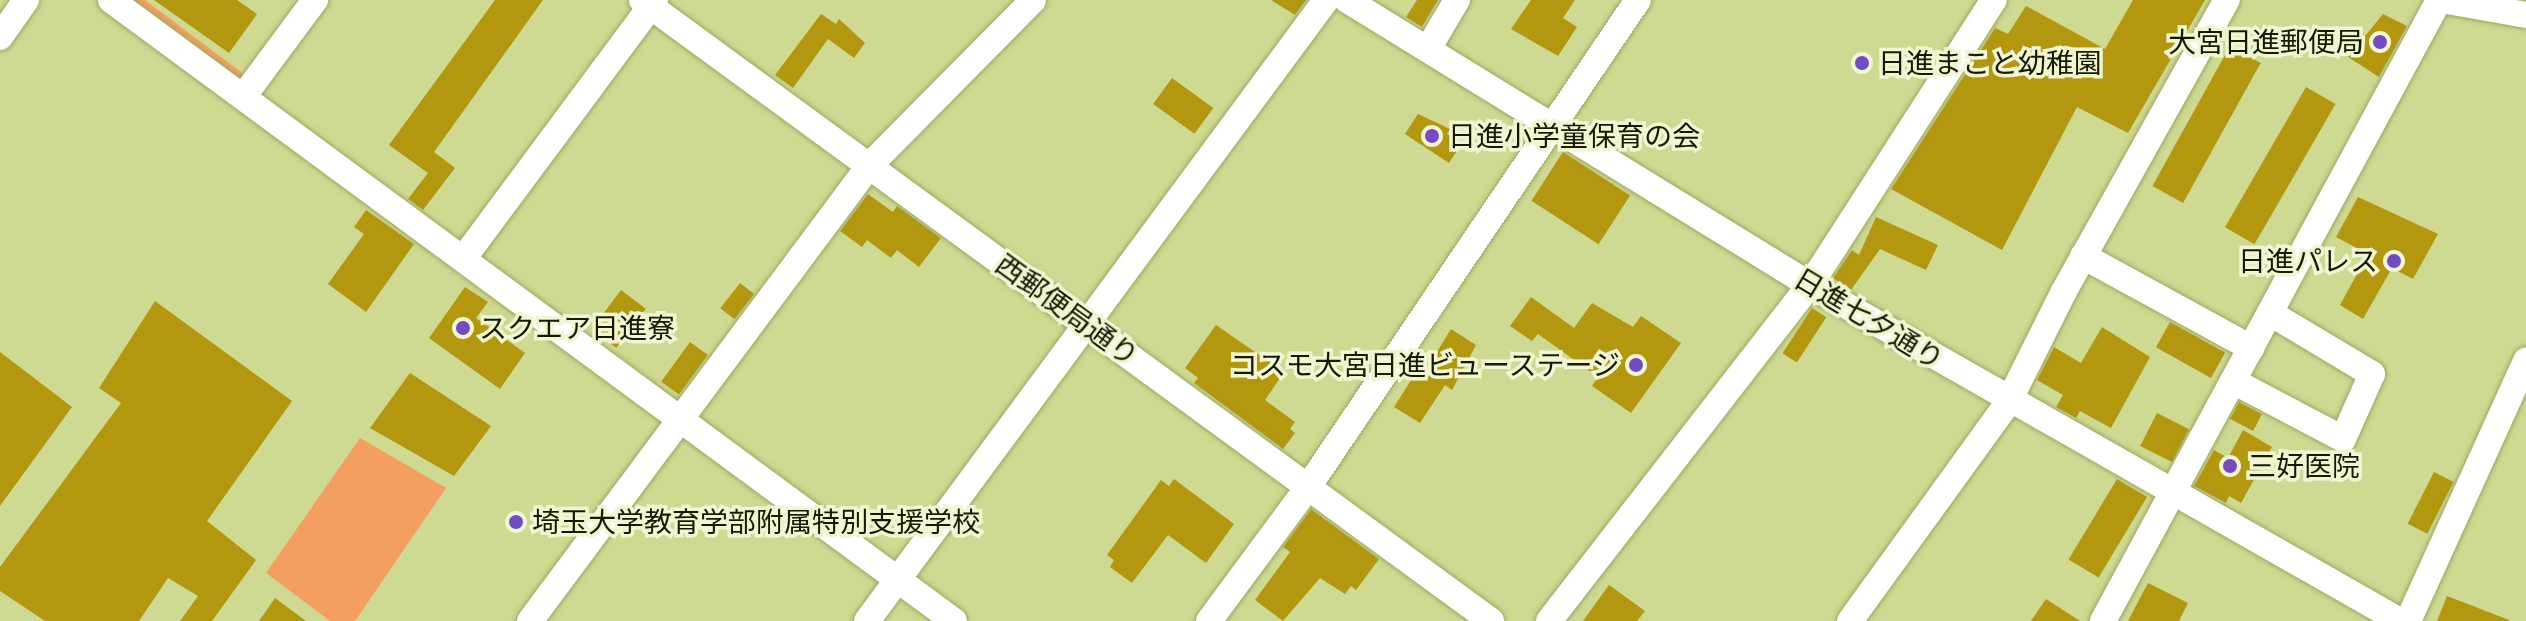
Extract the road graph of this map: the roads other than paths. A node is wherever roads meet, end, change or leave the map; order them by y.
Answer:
1 (26, 0) edge
2 (111, 0) edge
3 (315, 0) edge
4 (1033, 0) edge
5 (1326, 0) edge
6 (1347, 0) edge
7 (1457, 0) edge
8 (1638, 0) edge
9 (1994, 0) edge
10 (2227, 0) edge
11 (2441, 0) edge
12 (649, 2) edge
13 (2526, 15) edge
14 (0, 37) edge
15 (1428, 49) junction
16 (243, 97) junction
17 (1555, 126) junction
18 (869, 166) junction
19 (2083, 256) junction
20 (463, 259) junction
21 (1810, 285) junction
22 (2270, 313) junction
23 (1087, 325) junction
24 (2251, 348) junction
25 (2526, 361) edge
26 (2233, 381) junction
27 (2009, 401) junction
28 (680, 419) junction
29 (1308, 487) junction
30 (2173, 494) junction
31 (897, 579) junction
32 (530, 621) edge
33 (867, 621) edge
34 (954, 621) edge
35 (1209, 621) edge
36 (1491, 621) edge
37 (1549, 621) edge
38 (1850, 621) edge
39 (2103, 621) edge
40 (2400, 621) edge
41 (2408, 621) edge

1 - 14 street
2 - 16 street
3 - 16 street
4 - 18 street
5 - 23 street
6 - 15 street, 日進七夕通り
7 - 15 street
8 - 17 street
9 - 21 street
10 - 19 street
11 - 13 street
11 - 22 street
12 - 18 street, 西郵便局通り
12 - 20 street
15 - 17 street, 日進七夕通り
16 - 20 street
17 - 21 street, 日進七夕通り
17 - 29 street
18 - 23 street, 西郵便局通り
18 - 28 street
19 - 24 street
19 - 27 street
20 - 28 street
21 - 27 street, 日進七夕通り
21 - 37 street
22 - 24 street
22 - 26 street
23 - 29 street, 西郵便局通り
23 - 31 street
24 - 26 street
25 - 41 street
26 - 30 street
27 - 30 street, 日進七夕通り
27 - 38 street
28 - 31 street
28 - 32 street
29 - 35 street
29 - 36 street, 西郵便局通り
30 - 39 street
30 - 40 street, 日進七夕通り
31 - 33 street
31 - 34 street

